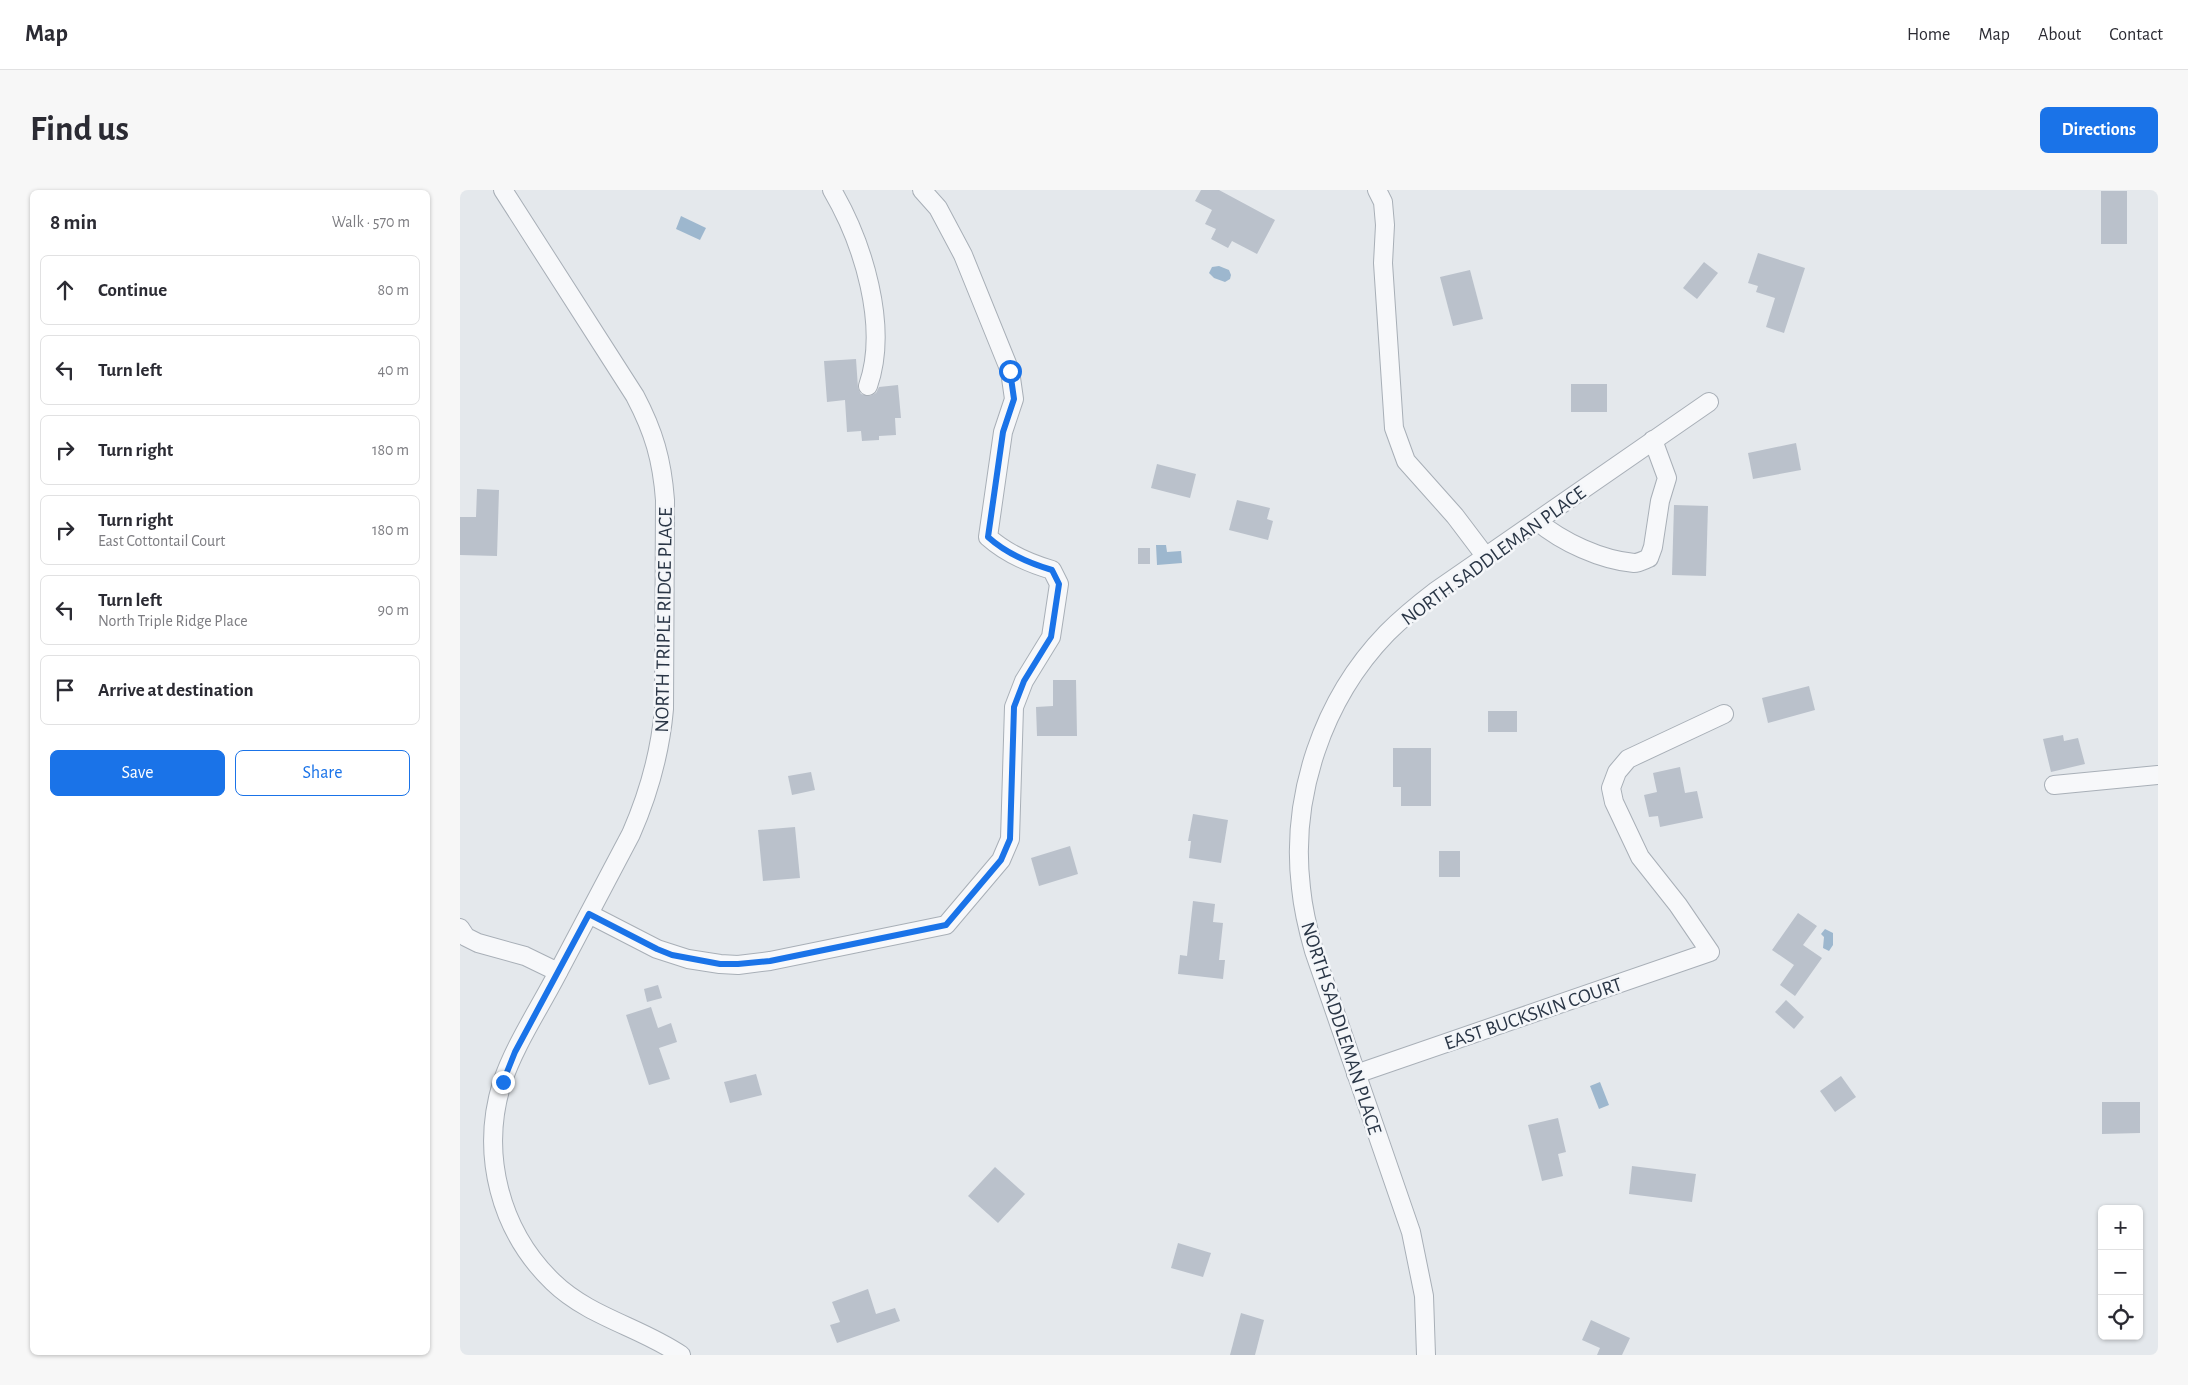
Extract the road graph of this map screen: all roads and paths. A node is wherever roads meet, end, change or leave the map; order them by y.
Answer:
1 (503, 190) edge
2 (832, 190) edge
3 (922, 190) edge
4 (1377, 190) edge
5 (868, 386) dead end
6 (1709, 402) dead end
7 (1653, 440) junction
8 (1537, 521) junction
9 (1486, 557) junction
10 (1724, 714) dead end
11 (2158, 775) edge
12 (2054, 784) dead end
13 (589, 914) junction
14 (460, 928) edge
15 (558, 972) junction
16 (1356, 1074) junction
17 (681, 1355) edge
18 (1426, 1355) edge

1 - 13 street, NORTH TRIPLE RIDGE PLACE
2 - 5 street
3 - 13 street
4 - 9 street
6 - 7 street, NORTH SADDLEMAN PLACE
7 - 8 street, NORTH SADDLEMAN PLACE
7 - 8 street
8 - 9 street, NORTH SADDLEMAN PLACE
9 - 16 street, NORTH SADDLEMAN PLACE
10 - 16 street, EAST BUCKSKIN COURT
11 - 12 street
13 - 15 street, NORTH TRIPLE RIDGE PLACE
14 - 15 street
15 - 17 street, NORTH TRIPLE RIDGE PLACE
16 - 18 street, NORTH SADDLEMAN PLACE

